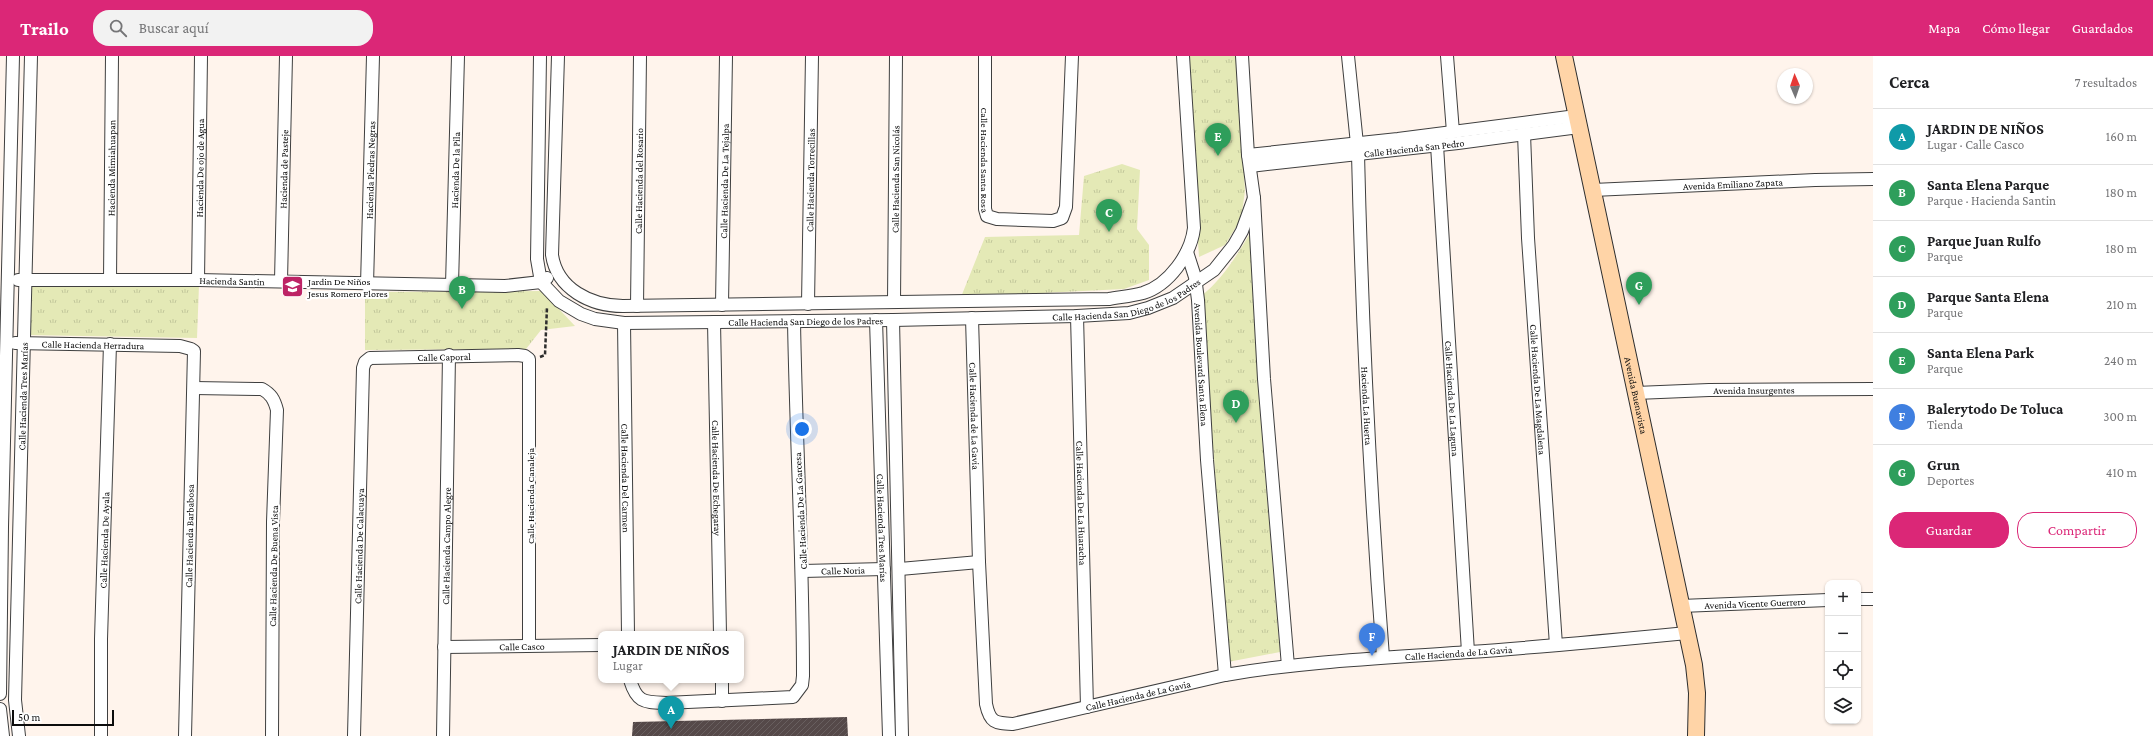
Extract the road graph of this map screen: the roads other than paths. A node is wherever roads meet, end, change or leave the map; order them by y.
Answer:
1 (13, 56) edge
2 (31, 56) edge
3 (112, 56) edge
4 (200, 56) edge
5 (286, 56) edge
6 (373, 56) edge
7 (458, 56) edge
8 (540, 56) edge
9 (558, 56) edge
10 (640, 56) edge
11 (726, 56) edge
12 (812, 56) edge
13 (896, 56) edge
14 (985, 56) edge
15 (1072, 56) edge
16 (1183, 56) edge
17 (1242, 56) edge
18 (1348, 56) edge
19 (1447, 56) edge
20 (1564, 56) edge
21 (556, 116) junction
22 (539, 117) junction
23 (1578, 121) junction
24 (11, 132) junction
25 (29, 132) junction
26 (1453, 132) junction
27 (1524, 134) junction
28 (1398, 144) junction
29 (1437, 145) junction
30 (1358, 149) junction
31 (1249, 160) junction
32 (1873, 179) edge
33 (1593, 190) junction
34 (1254, 198) junction
35 (1188, 252) junction
36 (557, 273) junction
37 (4, 280) edge
38 (25, 280) junction
39 (110, 280) junction
40 (198, 280) junction
41 (281, 282) junction
42 (1196, 283) junction
43 (367, 285) junction
44 (452, 285) junction
45 (544, 286) junction
46 (1013, 300) junction
47 (894, 302) junction
48 (808, 304) junction
49 (722, 305) junction
50 (751, 305) junction
51 (637, 306) junction
52 (1077, 316) junction
53 (1015, 317) junction
54 (972, 318) junction
55 (876, 320) junction
56 (893, 320) junction
57 (752, 321) junction
58 (794, 321) junction
59 (714, 322) junction
60 (624, 323) junction
61 (6, 343) junction
62 (23, 343) junction
63 (110, 344) junction
64 (180, 346) joint
65 (449, 355) junction
66 (370, 358) joint
67 (530, 362) joint
68 (3, 365) edge
69 (194, 388) junction
70 (1873, 389) edge
71 (1636, 393) junction
72 (897, 487) junction
73 (881, 488) junction
74 (980, 562) junction
75 (884, 569) junction
76 (900, 569) junction
77 (803, 571) junction
78 (1825, 600) edge
79 (1861, 600) edge
80 (1873, 600) edge
81 (1681, 606) junction
82 (886, 629) junction
83 (900, 629) junction
84 (628, 631) edge
85 (720, 631) edge
86 (1687, 633) junction
87 (529, 645) junction
88 (598, 645) edge
89 (1556, 645) junction
90 (444, 647) junction
91 (1468, 652) junction
92 (1383, 657) junction
93 (1288, 666) junction
94 (1225, 675) junction
95 (631, 683) edge
96 (722, 683) edge
97 (0, 694) edge
98 (722, 701) junction
99 (1087, 707) junction
100 (0, 709) edge
101 (3, 736) edge
102 (19, 736) edge
103 (101, 736) edge
104 (185, 736) edge
105 (272, 736) edge
106 (354, 736) edge
107 (443, 736) edge
108 (889, 736) edge
109 (902, 736) edge
110 (1696, 736) edge

1 - 24 street, Calle Hacienda Tres Marías
2 - 25 street, Calle Hacienda Tres Marías
3 - 39 street, Hacienda Mimiahuapan
4 - 40 street, Hacienda De ojo de Agua
5 - 41 street, Hacienda de Pasteje
6 - 43 street, Hacienda Piedras Negras
7 - 44 street, Hacienda De la Pila
8 - 22 street
9 - 21 street, Calle Hacienda San Diego de los Padres
10 - 51 street, Calle Hacienda del Rosario
11 - 49 street, Calle Hacienda De La Tejalpa
12 - 48 street, Calle Hacienda Torrecillas
13 - 47 street, Calle Hacienda San Nicolás
14 - 15 street, Calle Hacienda Santa Rosa
16 - 35 street
17 - 31 street
18 - 30 street, Hacienda La Huerta
19 - 26 street
20 - 23 main road, Avenida Buenavista
21 - 22 street
21 - 36 street, Calle Hacienda San Diego de los Padres
22 - 45 street
23 - 26 street, Calle Hacienda San Pedro
23 - 27 street, Calle Hacienda San Pedro
23 - 33 main road, Avenida Buenavista
24 - 25 street
24 - 37 street, Calle Hacienda Tres Marías
25 - 38 street, Calle Hacienda Tres Marías
26 - 28 street, Calle Hacienda San Pedro
27 - 29 street, Calle Hacienda San Pedro
27 - 89 street, Calle Hacienda De La Magdalena
28 - 29 street, Calle Hacienda San Pedro
28 - 30 street, Calle Hacienda San Pedro
29 - 91 street, Calle Hacienda De La Laguna
30 - 31 street, Calle Hacienda San Pedro
30 - 92 street, Hacienda La Huerta
31 - 34 street
32 - 33 street, Avenida Emiliano Zapata
33 - 71 main road, Avenida Buenavista
34 - 42 street, Calle Hacienda San Diego de los Padres
34 - 93 street
35 - 42 street, Avenida Boulevard Santa Elena
35 - 46 street, Calle Hacienda San Diego de los Padres
36 - 45 street, Hacienda Santin
36 - 51 street, Calle Hacienda San Diego de los Padres
37 - 38 street, Hacienda Santin
37 - 61 street, Calle Hacienda Tres Marías
38 - 39 street, Hacienda Santin
38 - 62 street, Calle Hacienda Tres Marías
39 - 40 street, Hacienda Santin
40 - 41 street, Hacienda Santin
41 - 43 street, Hacienda Santin
42 - 52 street, Calle Hacienda San Diego de los Padres
42 - 94 street, Avenida Boulevard Santa Elena
43 - 44 street, Hacienda Santin
44 - 45 street, Hacienda Santin
45 - 60 street, Calle Hacienda San Diego de los Padres
46 - 47 street, Calle Hacienda San Diego de los Padres
46 - 53 street
47 - 48 street, Calle Hacienda San Diego de los Padres
48 - 50 street, Calle Hacienda San Diego de los Padres
49 - 50 street, Calle Hacienda San Diego de los Padres
49 - 51 street, Calle Hacienda San Diego de los Padres
50 - 57 street
52 - 53 street, Calle Hacienda San Diego de los Padres
52 - 99 street, Calle Hacienda De La Huaracha
53 - 54 street, Calle Hacienda San Diego de los Padres
54 - 56 street, Calle Hacienda San Diego de los Padres
54 - 74 street, Calle Hacienda de La Gavia
55 - 56 street, Calle Hacienda San Diego de los Padres
55 - 58 street, Calle Hacienda San Diego de los Padres
55 - 73 street, Calle Hacienda Tres Marías
56 - 72 street, Calle Hacienda Tres Marías
57 - 58 street, Calle Hacienda San Diego de los Padres
57 - 59 street, Calle Hacienda San Diego de los Padres
58 - 77 street, Calle Hacienda De La Garcesa
59 - 60 street, Calle Hacienda San Diego de los Padres
59 - 85 street, Calle Hacienda De Echegaray
60 - 84 street, Calle Hacienda Del Carmen
61 - 62 street, Calle Hacienda Herradura
61 - 68 street, Calle Hacienda Tres Marías
62 - 63 street, Calle Hacienda Herradura
62 - 102 street, Calle Hacienda Tres Marías
63 - 64 street, Calle Hacienda Herradura
63 - 103 street, Calle Hacienda De Ayala
64 - 69 street, Calle Hacienda Barbabosa
65 - 66 street, Calle Caporal
65 - 67 street, Calle Caporal
65 - 90 street, Calle Hacienda Campo Alegre
66 - 106 street, Calle Hacienda De Calacuaya
67 - 87 street, Calle Hacienda Canaleja
68 - 97 street, Calle Hacienda Tres Marías
69 - 104 street, Calle Hacienda Barbabosa
69 - 105 street, Calle Hacienda De Buena Vista
70 - 71 street, Avenida Insurgentes
71 - 81 main road, Avenida Buenavista
72 - 73 street
72 - 76 street, Calle Hacienda Tres Marías
73 - 75 street, Calle Hacienda Tres Marías
74 - 76 street
74 - 99 street, Calle Hacienda de La Gavia
75 - 77 street, Calle Noria
75 - 82 street, Calle Hacienda Tres Marías
76 - 83 street, Calle Hacienda Tres Marías
77 - 98 street, Calle Hacienda De La Garcesa
78 - 81 street, Avenida Vicente Guerrero
79 - 80 street
81 - 86 main road, Avenida Buenavista
82 - 83 street
82 - 108 street, Calle Hacienda Tres Marías
83 - 109 street, Calle Hacienda Tres Marías
86 - 89 street, Calle Hacienda de La Gavia
86 - 110 main road, Avenida Buenavista
87 - 88 street, Calle Casco
87 - 90 street, Calle Casco
89 - 91 street, Calle Hacienda de La Gavia
90 - 107 street, Calle Hacienda Campo Alegre
91 - 92 street, Calle Hacienda de La Gavia
92 - 93 street, Calle Hacienda de La Gavia
93 - 94 street, Calle Hacienda de La Gavia
94 - 99 street, Calle Hacienda de La Gavia
95 - 98 street
96 - 98 street
100 - 101 street

